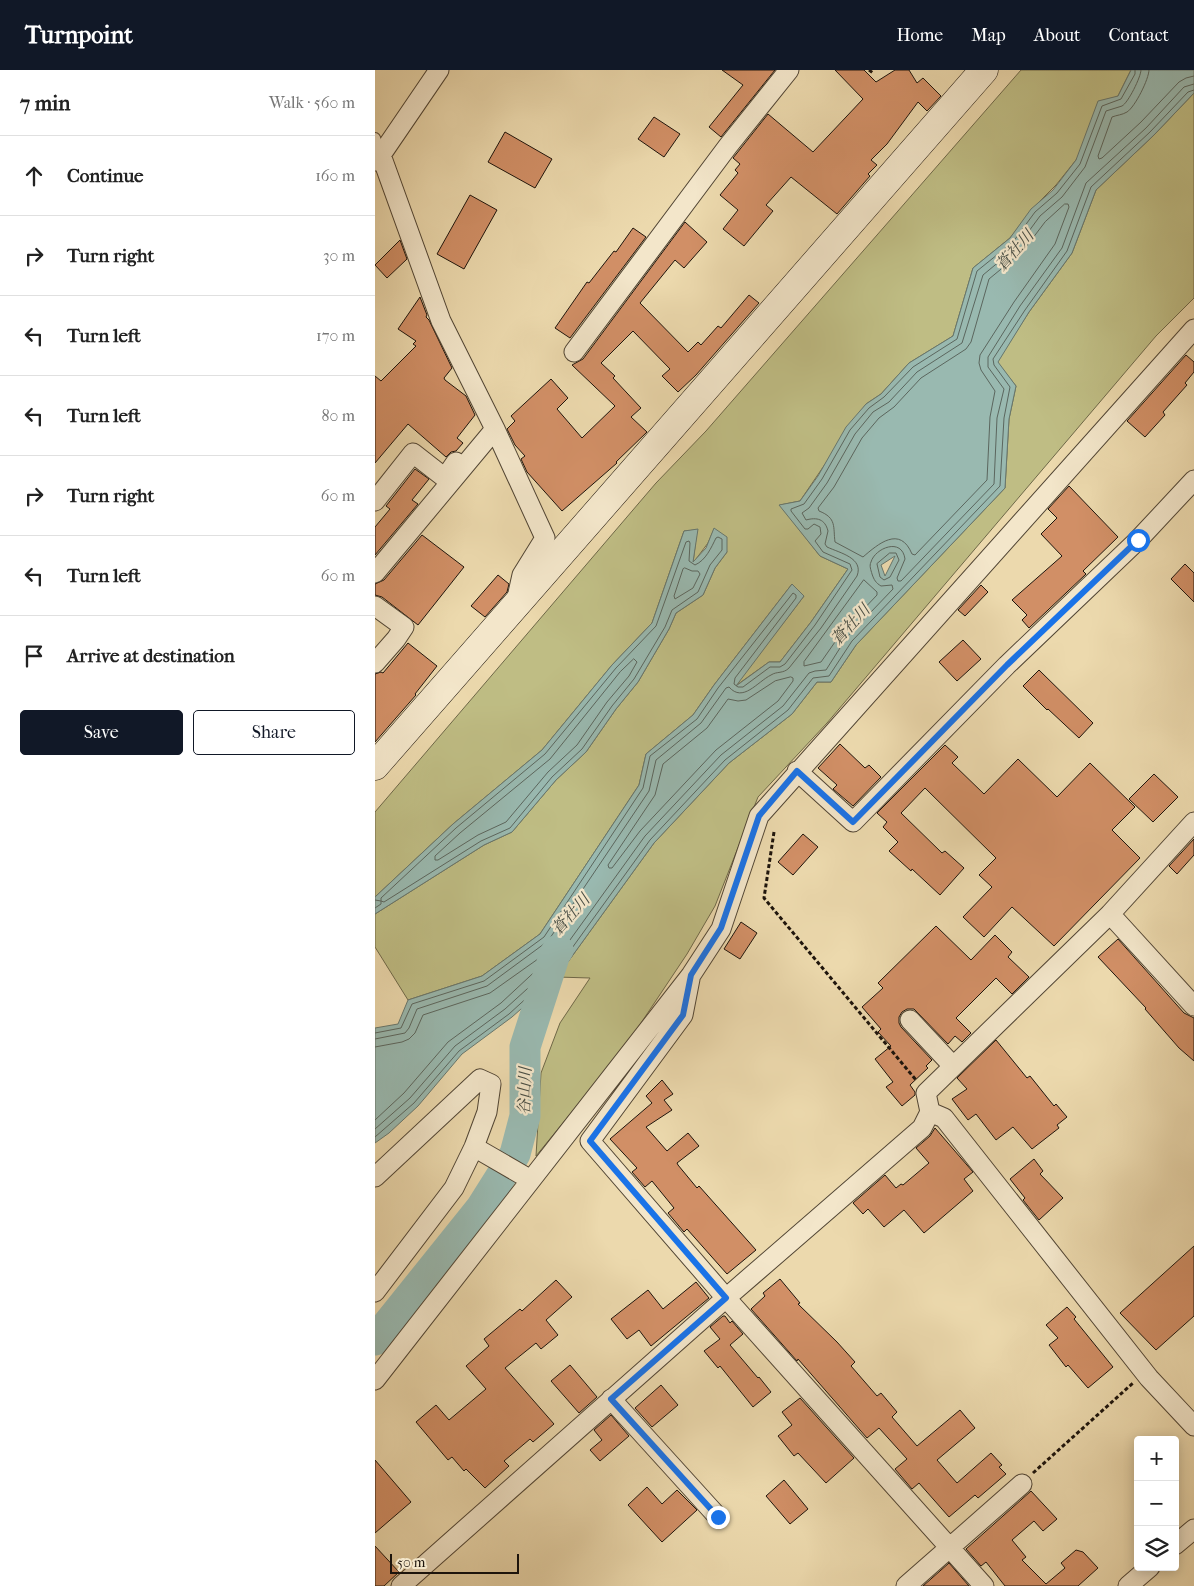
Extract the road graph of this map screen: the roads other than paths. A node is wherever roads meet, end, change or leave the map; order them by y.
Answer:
1 (439, 70) edge
2 (789, 70) edge
3 (984, 70) edge
4 (377, 151) edge
5 (1194, 329) edge
6 (574, 352) dead end
7 (491, 423) junction
8 (1194, 480) edge
9 (375, 501) edge
10 (375, 573) edge
11 (375, 606) edge
12 (516, 606) junction
13 (375, 663) edge
14 (375, 766) edge
15 (797, 771) junction
16 (1194, 822) edge
17 (1110, 914) junction
18 (691, 975) junction
19 (1194, 1006) edge
20 (910, 1020) dead end
21 (953, 1066) junction
22 (930, 1112) junction
23 (474, 1147) junction
24 (375, 1177) edge
25 (531, 1179) junction
26 (375, 1292) edge
27 (726, 1298) junction
28 (375, 1380) edge
29 (611, 1399) junction
30 (1194, 1426) edge
31 (1022, 1484) road end
32 (718, 1517) dead end
33 (1194, 1529) edge
34 (1179, 1542) edge
35 (950, 1548) junction
36 (1145, 1571) edge
37 (412, 1582) edge
38 (906, 1586) edge
39 (984, 1586) edge
40 (1128, 1586) edge

1 - 4 street
2 - 6 street
3 - 12 street
4 - 7 street
5 - 15 street
7 - 9 street
7 - 10 street
7 - 12 street
8 - 15 street
11 - 13 street
12 - 14 street
15 - 18 street
16 - 17 street
17 - 19 street
17 - 21 street
18 - 25 street
18 - 27 street
20 - 21 street
21 - 22 street
22 - 27 street
22 - 30 street
23 - 24 street
23 - 25 street
23 - 26 street
25 - 28 street
27 - 29 street
27 - 35 street
29 - 32 street
29 - 37 street
31 - 35 street
33 - 34 street
35 - 38 street
35 - 39 street
36 - 40 street

